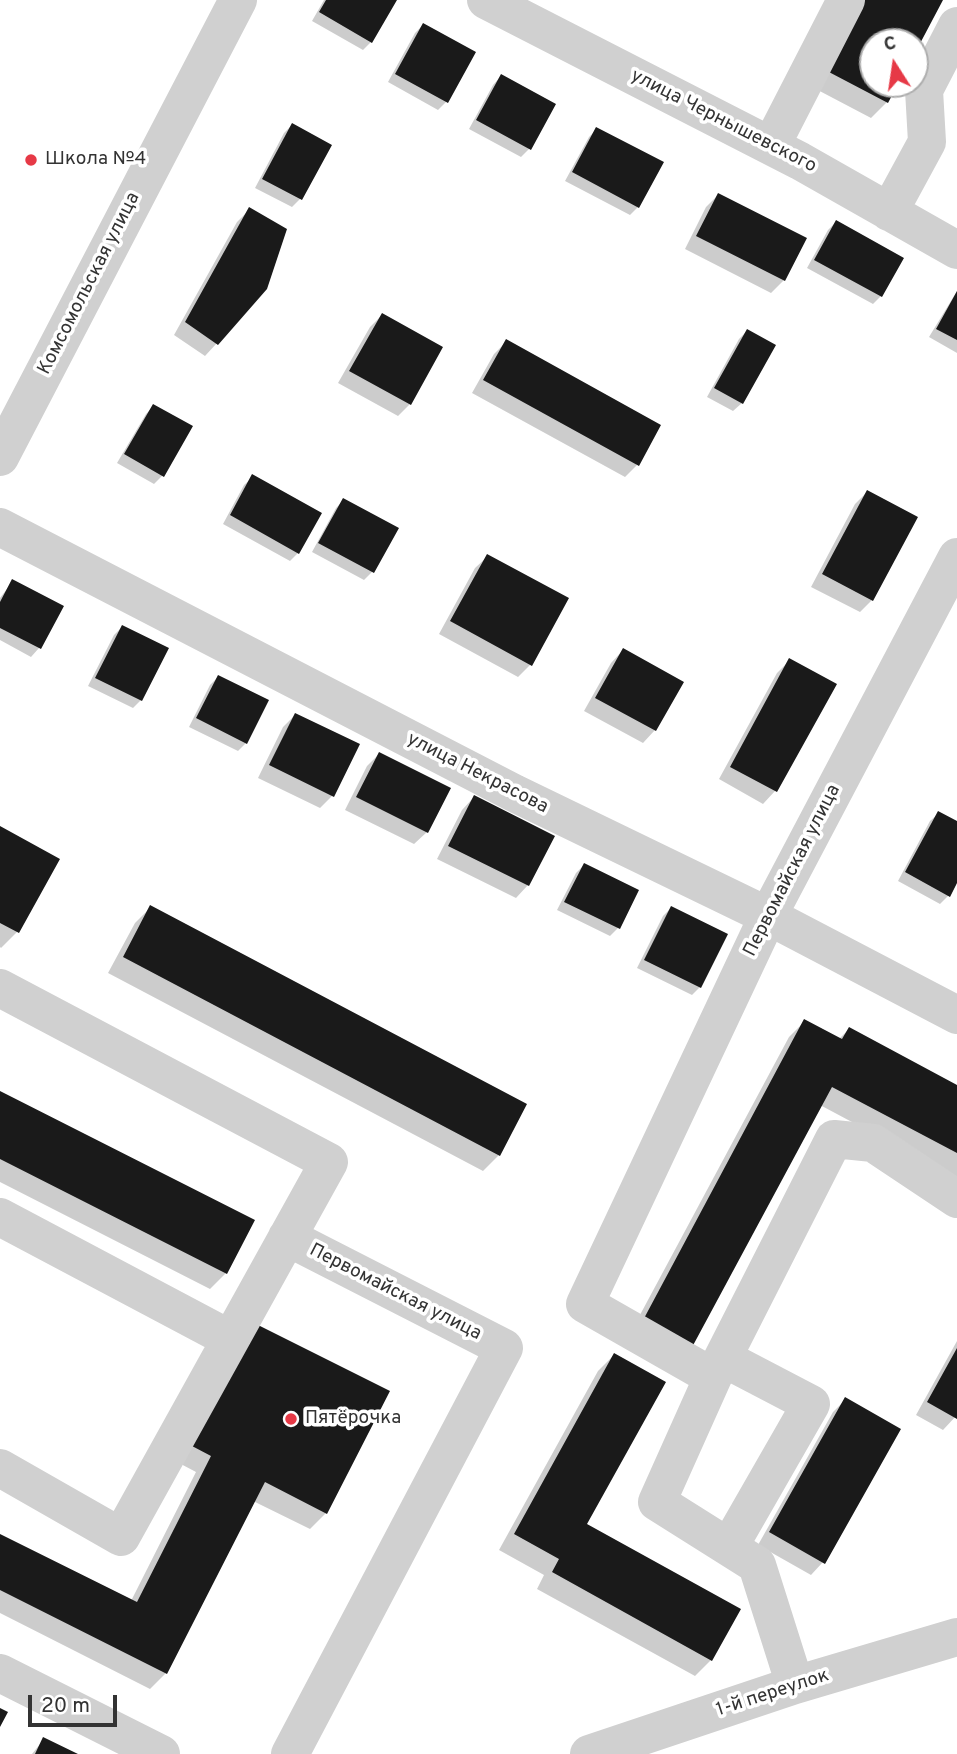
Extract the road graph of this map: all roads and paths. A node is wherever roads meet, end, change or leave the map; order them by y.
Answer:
1 (238, 0) edge
2 (486, 0) edge
3 (846, 0) edge
4 (957, 26) edge
5 (771, 146) junction
6 (889, 212) junction
7 (957, 250) edge
8 (0, 457) edge
9 (0, 527) edge
10 (957, 557) edge
11 (768, 916) junction
12 (0, 988) edge
13 (957, 1015) edge
14 (957, 1199) edge
15 (0, 1217) edge
16 (287, 1237) junction
17 (230, 1339) junction
18 (718, 1368) junction
19 (0, 1468) edge
20 (729, 1547) junction
21 (957, 1637) edge
22 (0, 1673) edge
23 (795, 1685) junction
24 (687, 1739) edge
25 (161, 1754) edge
26 (290, 1754) edge
27 (589, 1754) edge

1 - 8 street, Комсомольская улица
2 - 5 street, улица Чернышевского
3 - 5 street
4 - 6 street
5 - 6 street, улица Чернышевского
6 - 7 street, улица Чернышевского
9 - 11 street, улица Некрасова
10 - 11 street, Первомайская улица
11 - 13 street, улица Некрасова
11 - 18 street, Первомайская улица
12 - 16 street, Первомайская улица
14 - 18 street
15 - 17 street
16 - 17 street
16 - 26 street, Первомайская улица
17 - 19 street
18 - 20 street
18 - 20 street
20 - 23 street
21 - 23 street, 1-й переулок
22 - 25 street
23 - 24 street, 1-й переулок
24 - 27 street, 1-й переулок

